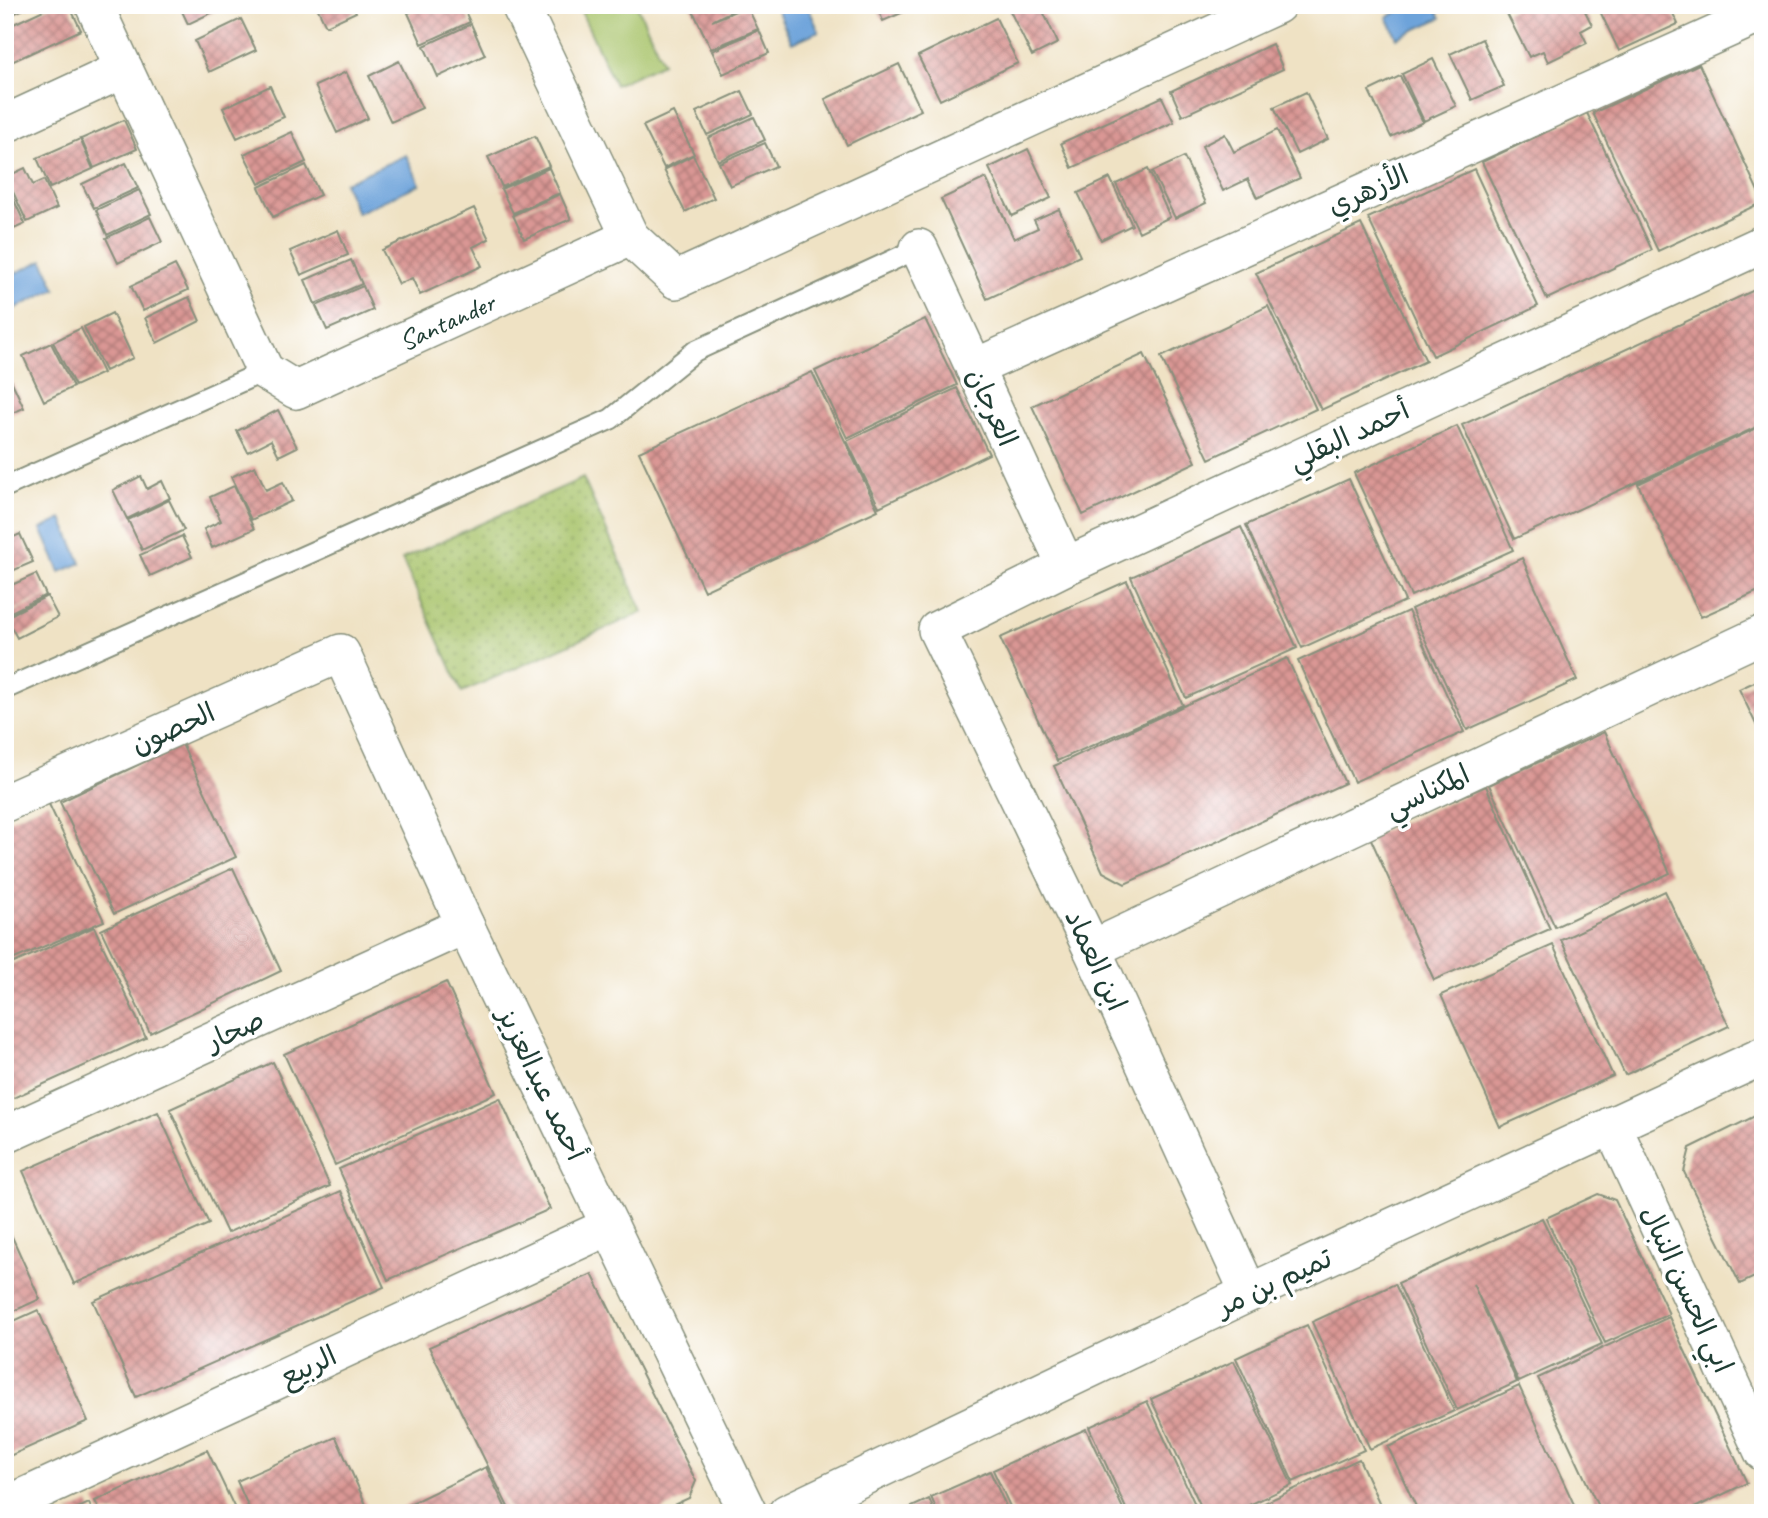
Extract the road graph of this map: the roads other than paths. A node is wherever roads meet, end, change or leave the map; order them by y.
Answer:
1 (94, 5) edge
2 (520, 5) edge
3 (1277, 5) edge
4 (1763, 13) edge
5 (124, 69) junction
6 (5, 124) edge
7 (630, 237) junction
8 (1763, 244) edge
9 (919, 248) joint
10 (974, 368) junction
11 (265, 371) junction
12 (5, 487) edge
13 (1066, 566) junction
14 (937, 630) joint
15 (1763, 634) edge
16 (341, 653) joint
17 (5, 689) edge
18 (5, 803) edge
19 (465, 925) junction
20 (1092, 949) junction
21 (1763, 1056) edge
22 (1612, 1125) junction
23 (5, 1135) edge
24 (610, 1226) junction
25 (1249, 1293) junction
26 (1763, 1452) edge
27 (5, 1506) edge
28 (748, 1513) edge
29 (787, 1513) edge

1 - 5 street
2 - 7 street
3 - 7 street
4 - 10 street, الأزهري
5 - 6 street
5 - 11 street
7 - 11 street, Santander
8 - 13 street, أحمد البقلي
9 - 10 street, العرجان
9 - 17 lane
10 - 13 street, العرجان
11 - 12 lane
13 - 14 street, أحمد البقلي
14 - 20 street, ابن العماد
15 - 20 street, المكناسي
16 - 18 street, الحصون
16 - 19 street, أحمد عبدالعزيز
19 - 23 street, صحار
19 - 24 street, أحمد عبدالعزيز
20 - 25 street, ابن العماد
21 - 22 street, تميم بن مر
22 - 25 street, تميم بن مر
22 - 26 street, ابي الحسن النبال
24 - 27 street, الربيع
24 - 28 street, أحمد عبدالعزيز
25 - 29 street, تميم بن مر

